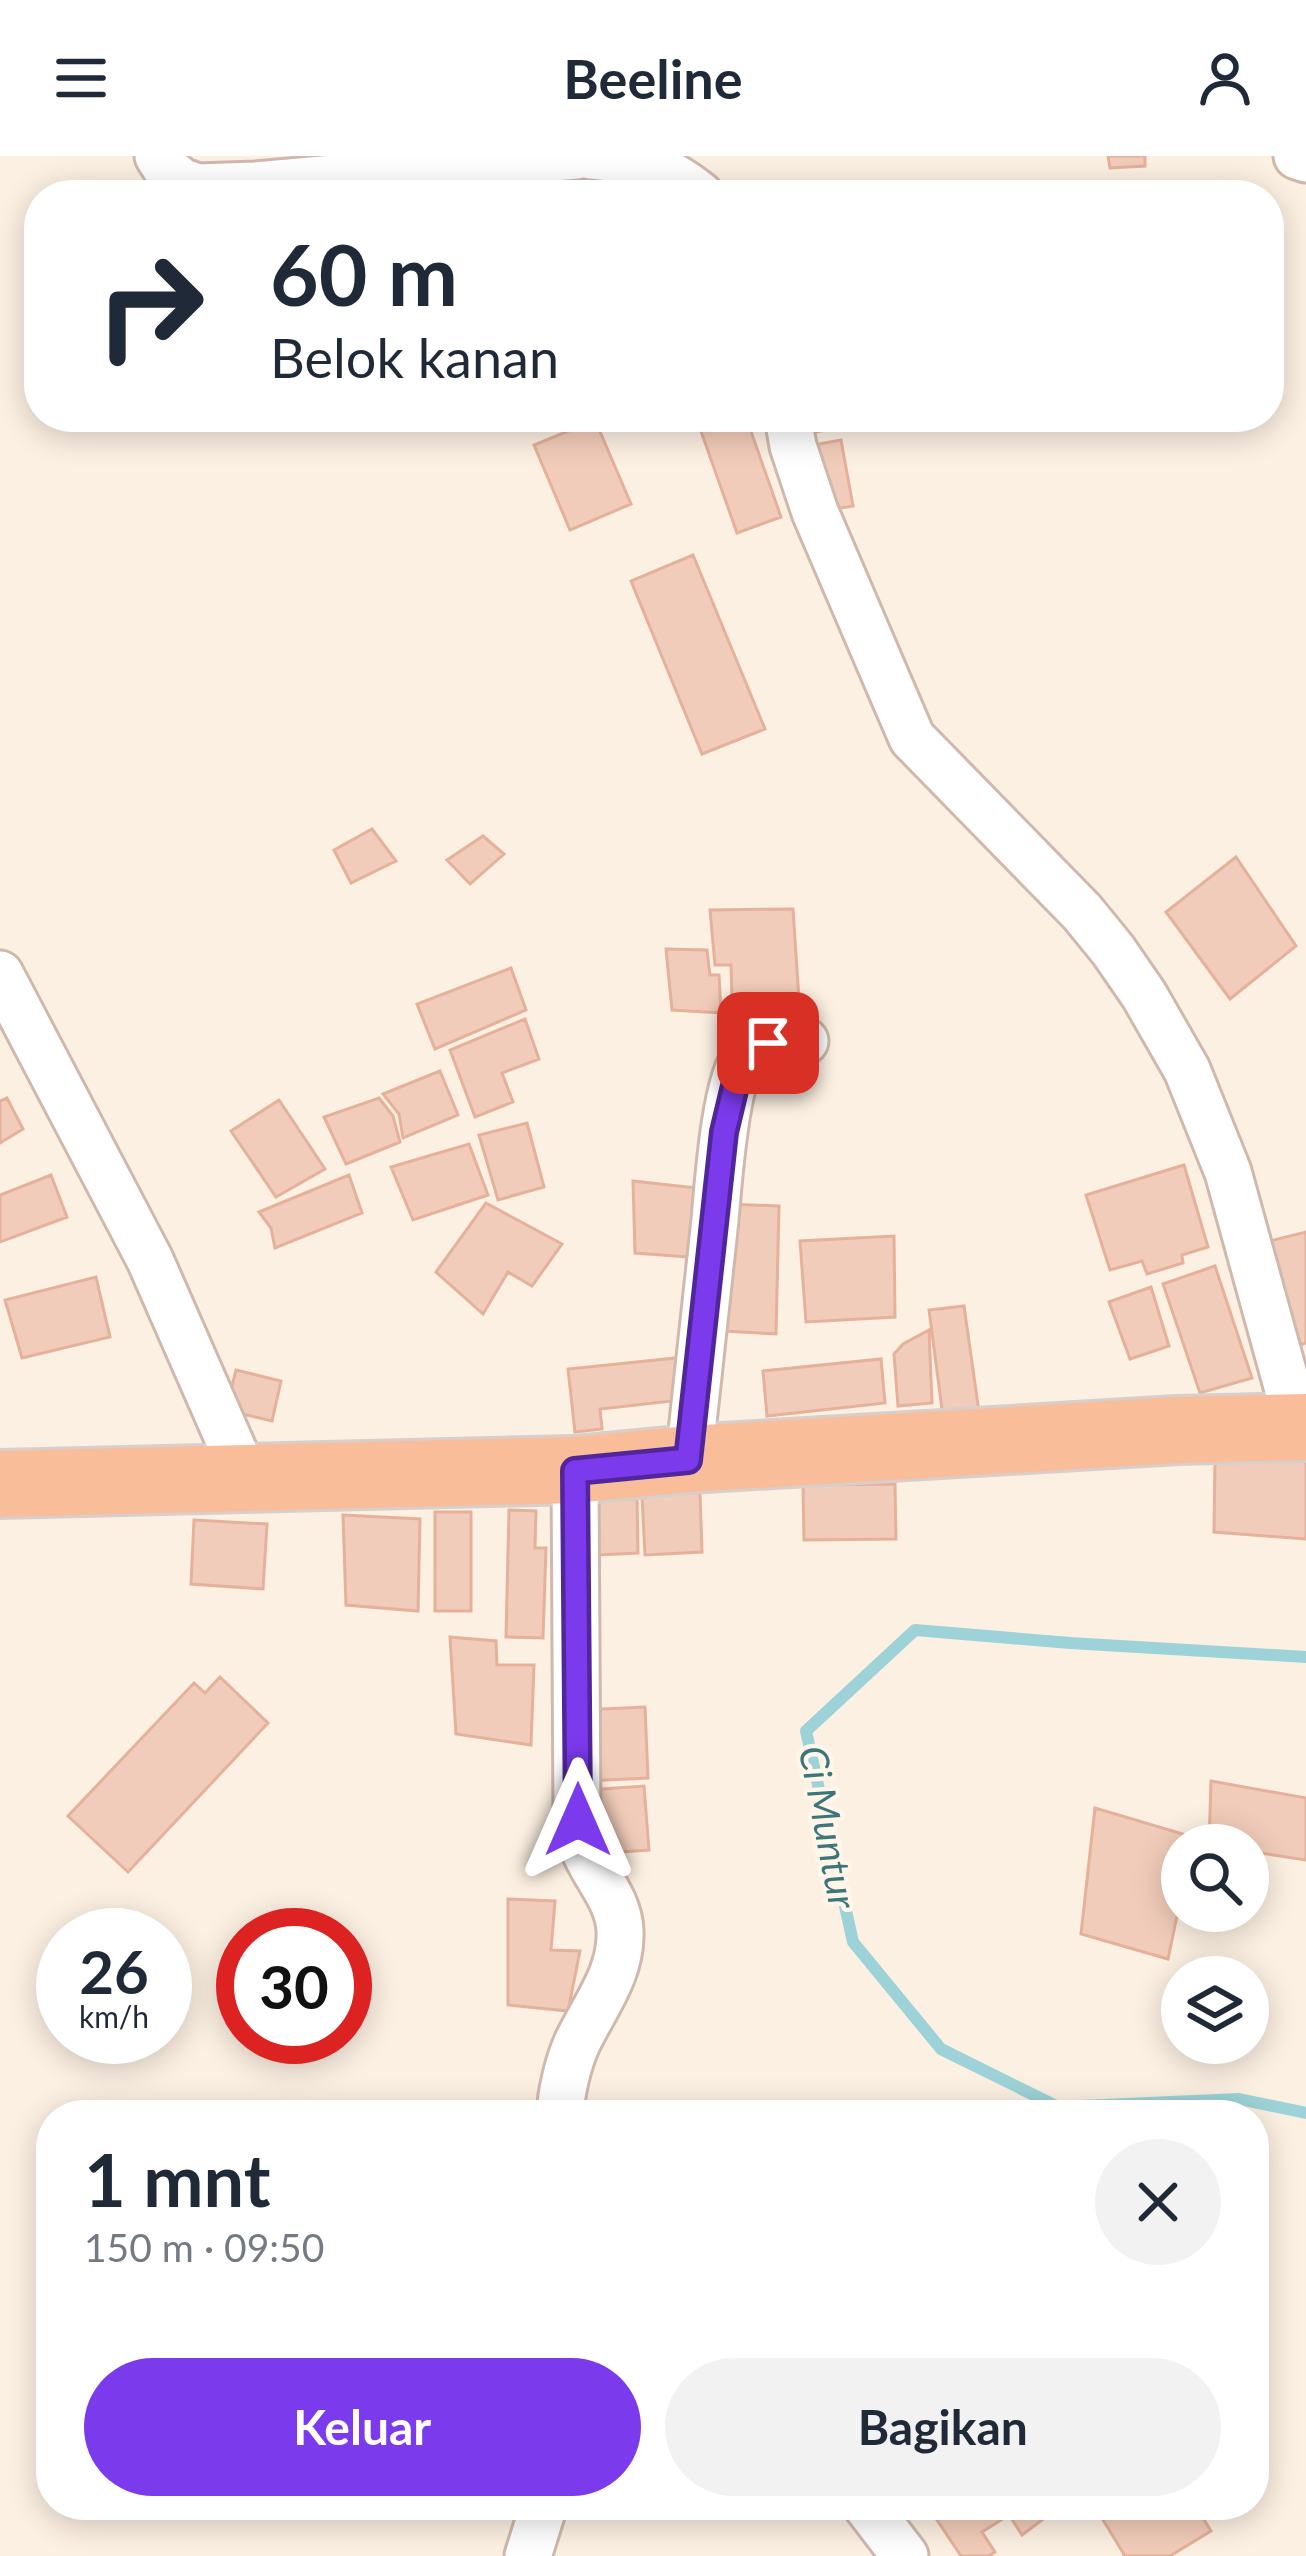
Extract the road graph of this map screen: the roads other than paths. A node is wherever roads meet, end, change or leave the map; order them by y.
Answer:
1 (158, 156) edge
2 (576, 156) edge
3 (591, 156) edge
4 (1297, 156) edge
5 (1306, 159) edge
6 (663, 161) edge
7 (180, 180) edge
8 (312, 180) edge
9 (791, 432) edge
10 (0, 974) edge
11 (805, 1041) dead end
12 (1302, 1427) edge
13 (688, 1460) junction
14 (575, 1471) junction
15 (246, 1479) junction
16 (0, 1484) edge
17 (561, 2100) edge
18 (539, 2520) edge
19 (877, 2520) edge
20 (528, 2556) edge
21 (905, 2556) edge

1 - 7 street
2 - 8 street
3 - 6 street
4 - 5 street
9 - 12 street
10 - 15 street
11 - 13 street
12 - 13 highway
13 - 14 highway
14 - 15 highway
14 - 17 street
15 - 16 highway
18 - 20 street
19 - 21 street

